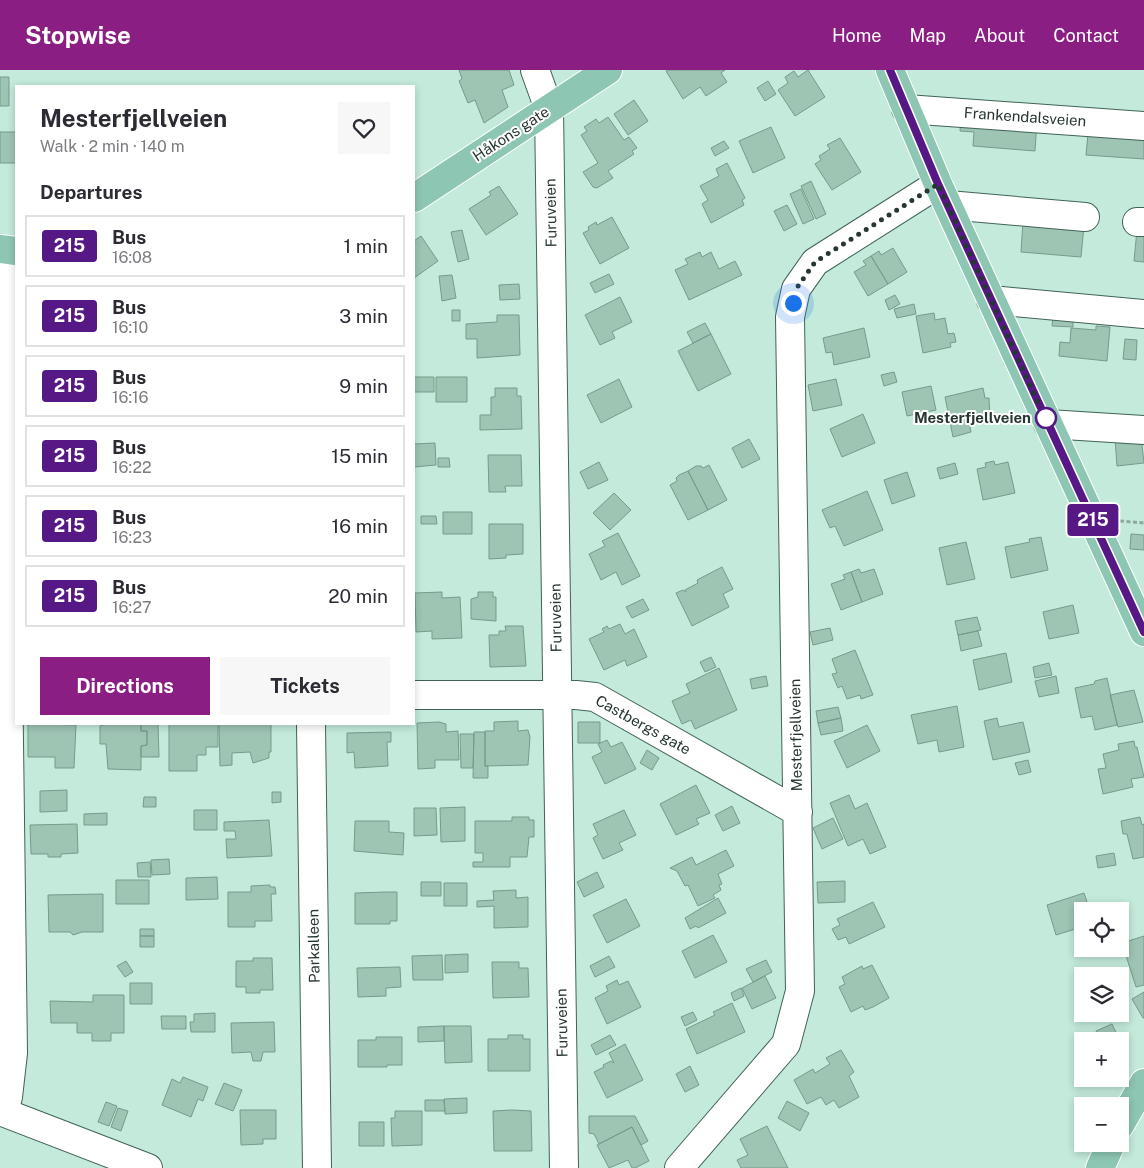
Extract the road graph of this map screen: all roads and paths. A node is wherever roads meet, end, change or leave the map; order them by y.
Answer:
1 (535, 70) edge
2 (608, 70) edge
3 (890, 70) edge
4 (549, 109) junction
5 (906, 109) junction
6 (1144, 126) edge
7 (943, 195) junction
8 (415, 197) edge
9 (1085, 218) dead end
10 (5, 257) edge
11 (991, 300) junction
12 (1144, 314) edge
13 (1048, 424) junction
14 (1144, 430) edge
15 (1110, 520) dead end
16 (1144, 523) edge
17 (1144, 632) edge
18 (558, 694) junction
19 (415, 695) edge
20 (8, 700) edge
21 (311, 725) edge
22 (798, 812) junction
23 (1144, 1083) edge
24 (1129, 1109) edge
25 (2, 1111) edge
26 (1107, 1152) edge
27 (148, 1168) edge
28 (317, 1168) edge
29 (564, 1168) edge
30 (679, 1168) edge
31 (1100, 1168) edge

1 - 4 street, Furuveien
2 - 4 main road, Håkons gate
3 - 5 main road
4 - 8 main road, Håkons gate
4 - 18 street, Furuveien
5 - 6 street, Frankendalsveien
5 - 7 main road
7 - 9 street
7 - 11 main road
7 - 22 street, Mesterfjellveien
10 - 20 street
11 - 12 street
11 - 13 main road
13 - 14 street
13 - 17 main road
15 - 16 path
18 - 19 street, Castbergs gate
18 - 22 street, Castbergs gate
18 - 29 street, Furuveien
20 - 25 street
21 - 28 street, Parkalleen
22 - 30 street, Mesterfjellveien
23 - 24 main road
25 - 27 street
26 - 31 main road

